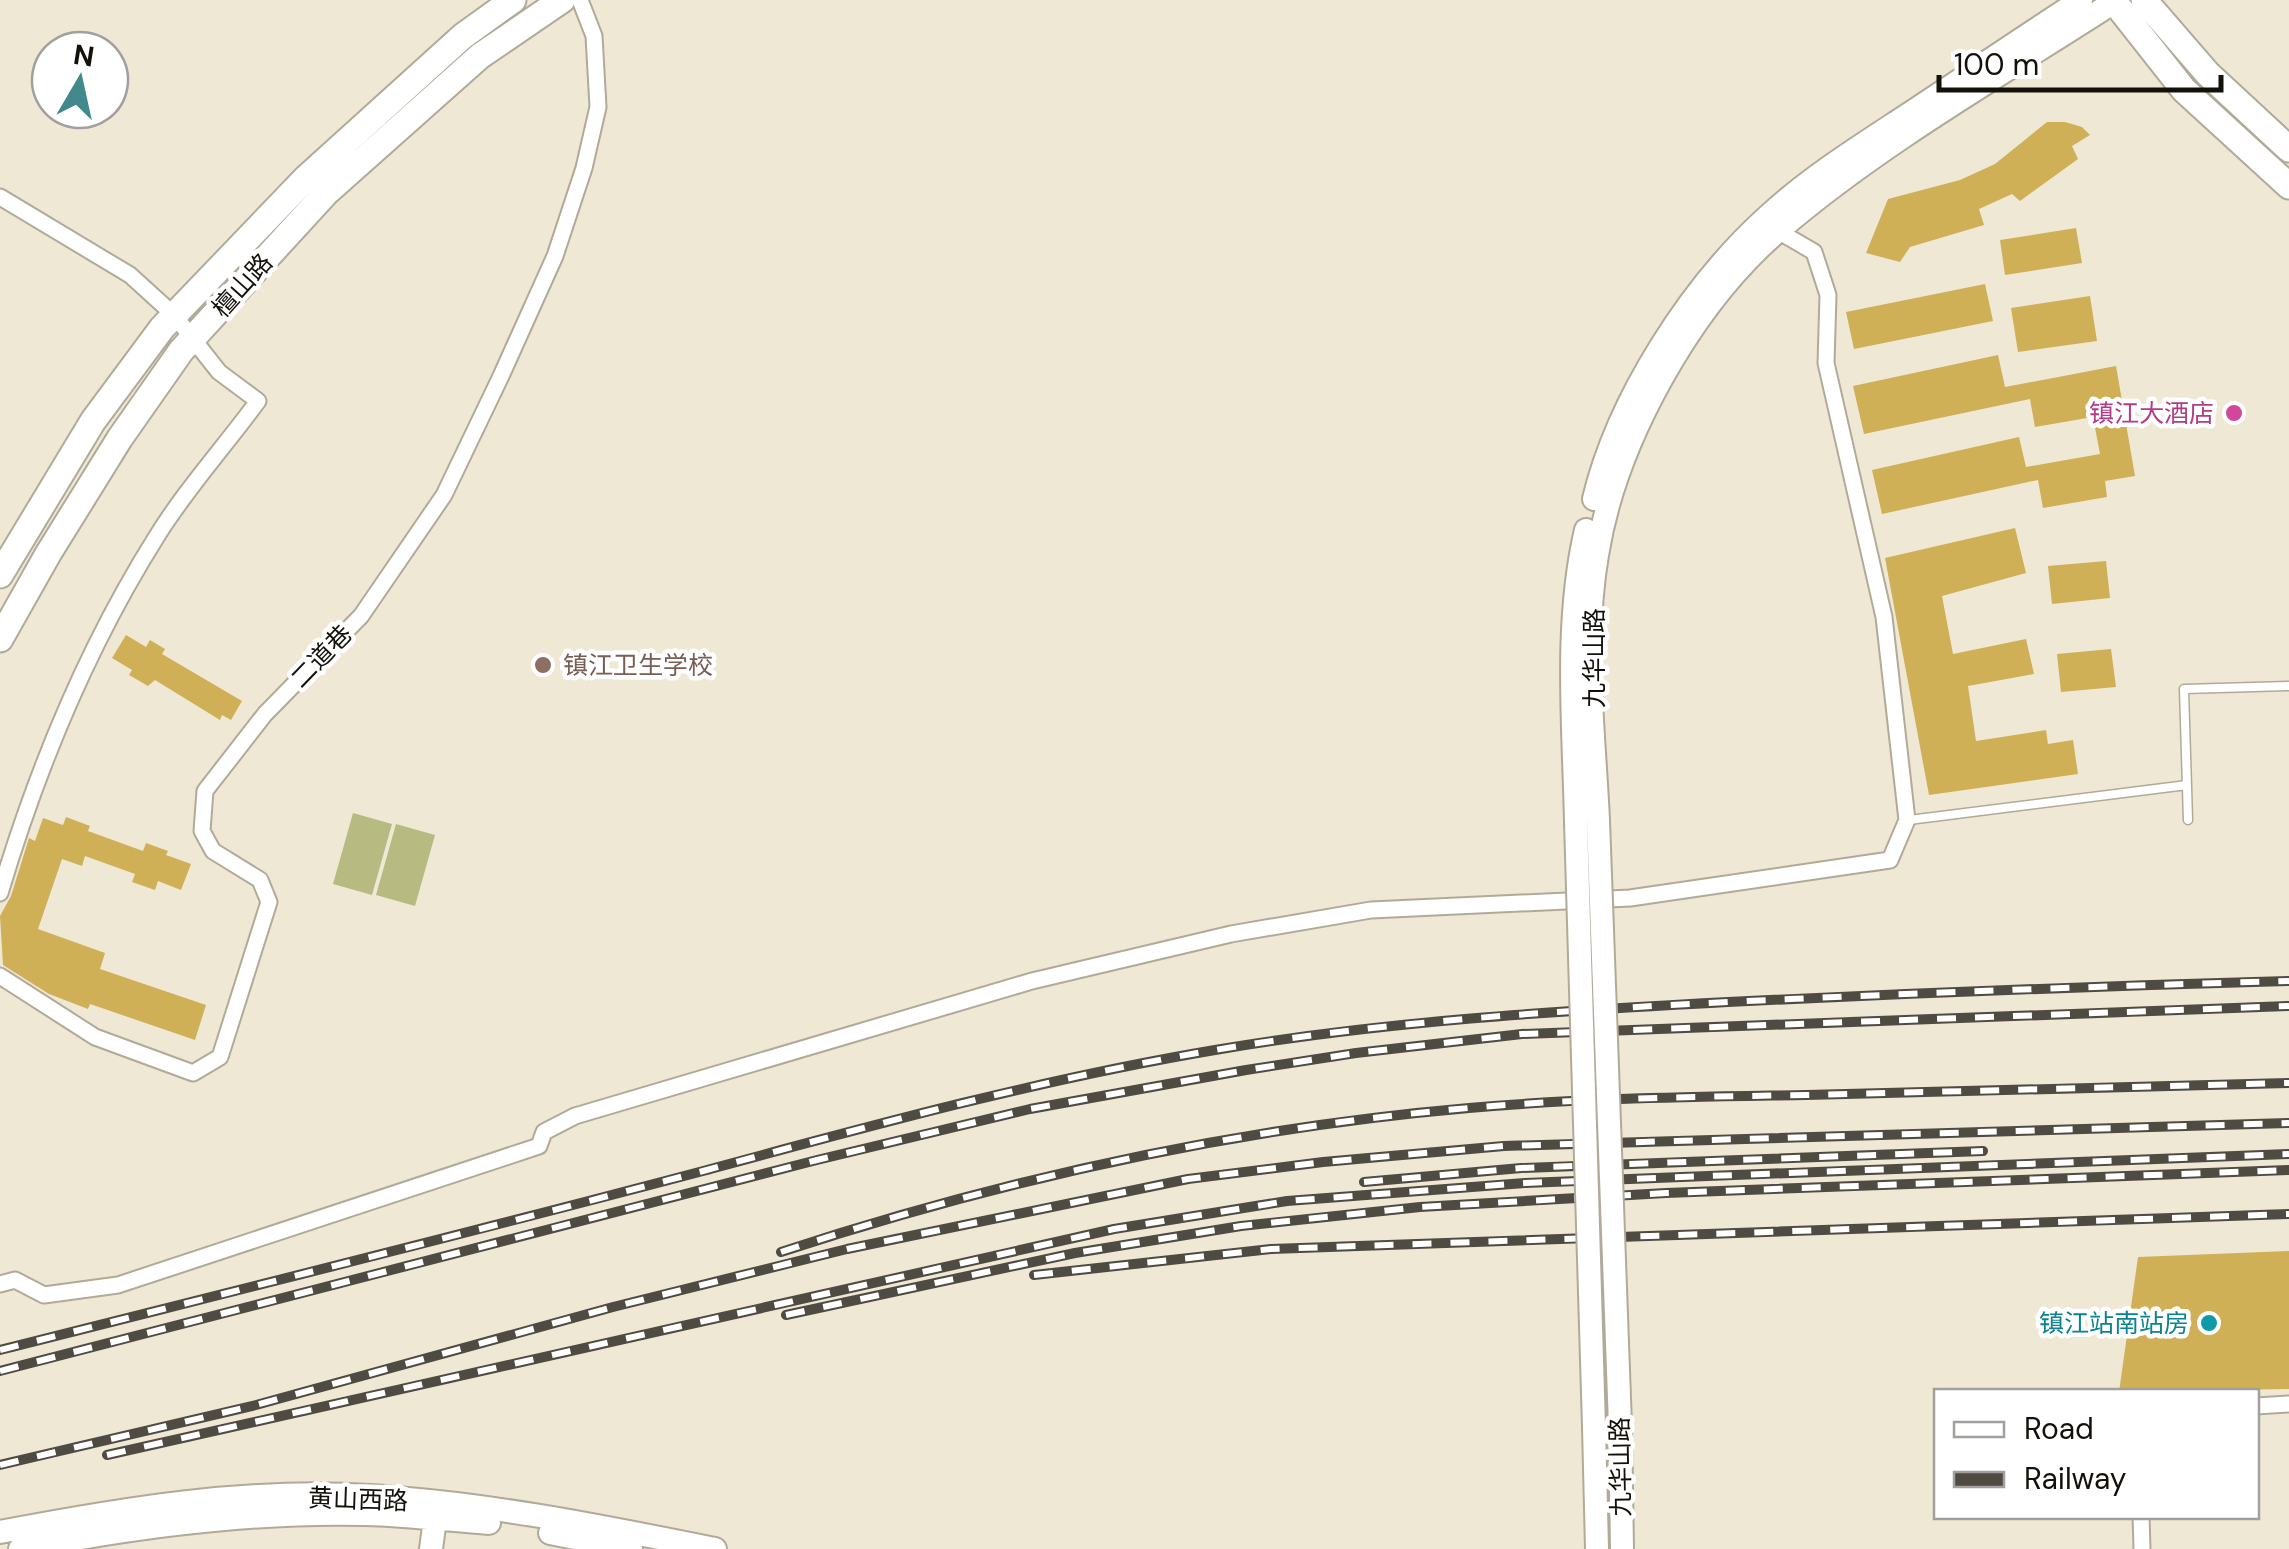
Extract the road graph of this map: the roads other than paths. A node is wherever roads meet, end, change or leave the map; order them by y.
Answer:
1 (513, 0) edge
2 (562, 0) edge
3 (580, 0) edge
4 (2080, 0) edge
5 (2144, 0) edge
6 (2115, 1) edge
7 (2289, 149) edge
8 (2289, 186) edge
9 (0, 197) edge
10 (1778, 231) junction
11 (174, 315) junction
12 (194, 338) junction
13 (0, 575) edge
14 (0, 639) edge
15 (2289, 686) edge
16 (2187, 785) junction
17 (1907, 820) junction
18 (2188, 820) dead end
19 (1587, 821) junction
20 (0, 893) edge
21 (0, 976) edge
22 (0, 1284) edge
23 (2289, 1404) edge
24 (2259, 1406) edge
25 (435, 1519) junction
26 (2141, 1519) edge
27 (0, 1532) edge
28 (20, 1549) edge
29 (431, 1549) edge
30 (631, 1549) edge
31 (714, 1549) edge
32 (1597, 1549) edge
33 (1622, 1549) edge
34 (2142, 1549) edge

1 - 11 main road, 檀山路
2 - 12 main road, 檀山路
3 - 21 street, 二道巷
4 - 19 main road, 九华山路
5 - 7 main road
6 - 8 main road
6 - 10 main road, 九华山路
9 - 11 street
10 - 17 street
10 - 19 main road, 九华山路
11 - 12 street
11 - 13 main road, 檀山路
12 - 14 main road, 檀山路
12 - 20 street
15 - 16 lane
16 - 17 lane
16 - 18 lane
17 - 22 street
19 - 32 main road, 九华山路, bridge
19 - 33 main road, 九华山路, bridge
23 - 24 street
25 - 28 main road, 黄山西路
25 - 29 main road
25 - 30 main road, 黄山西路
26 - 34 street
27 - 31 main road, 黄山西路

